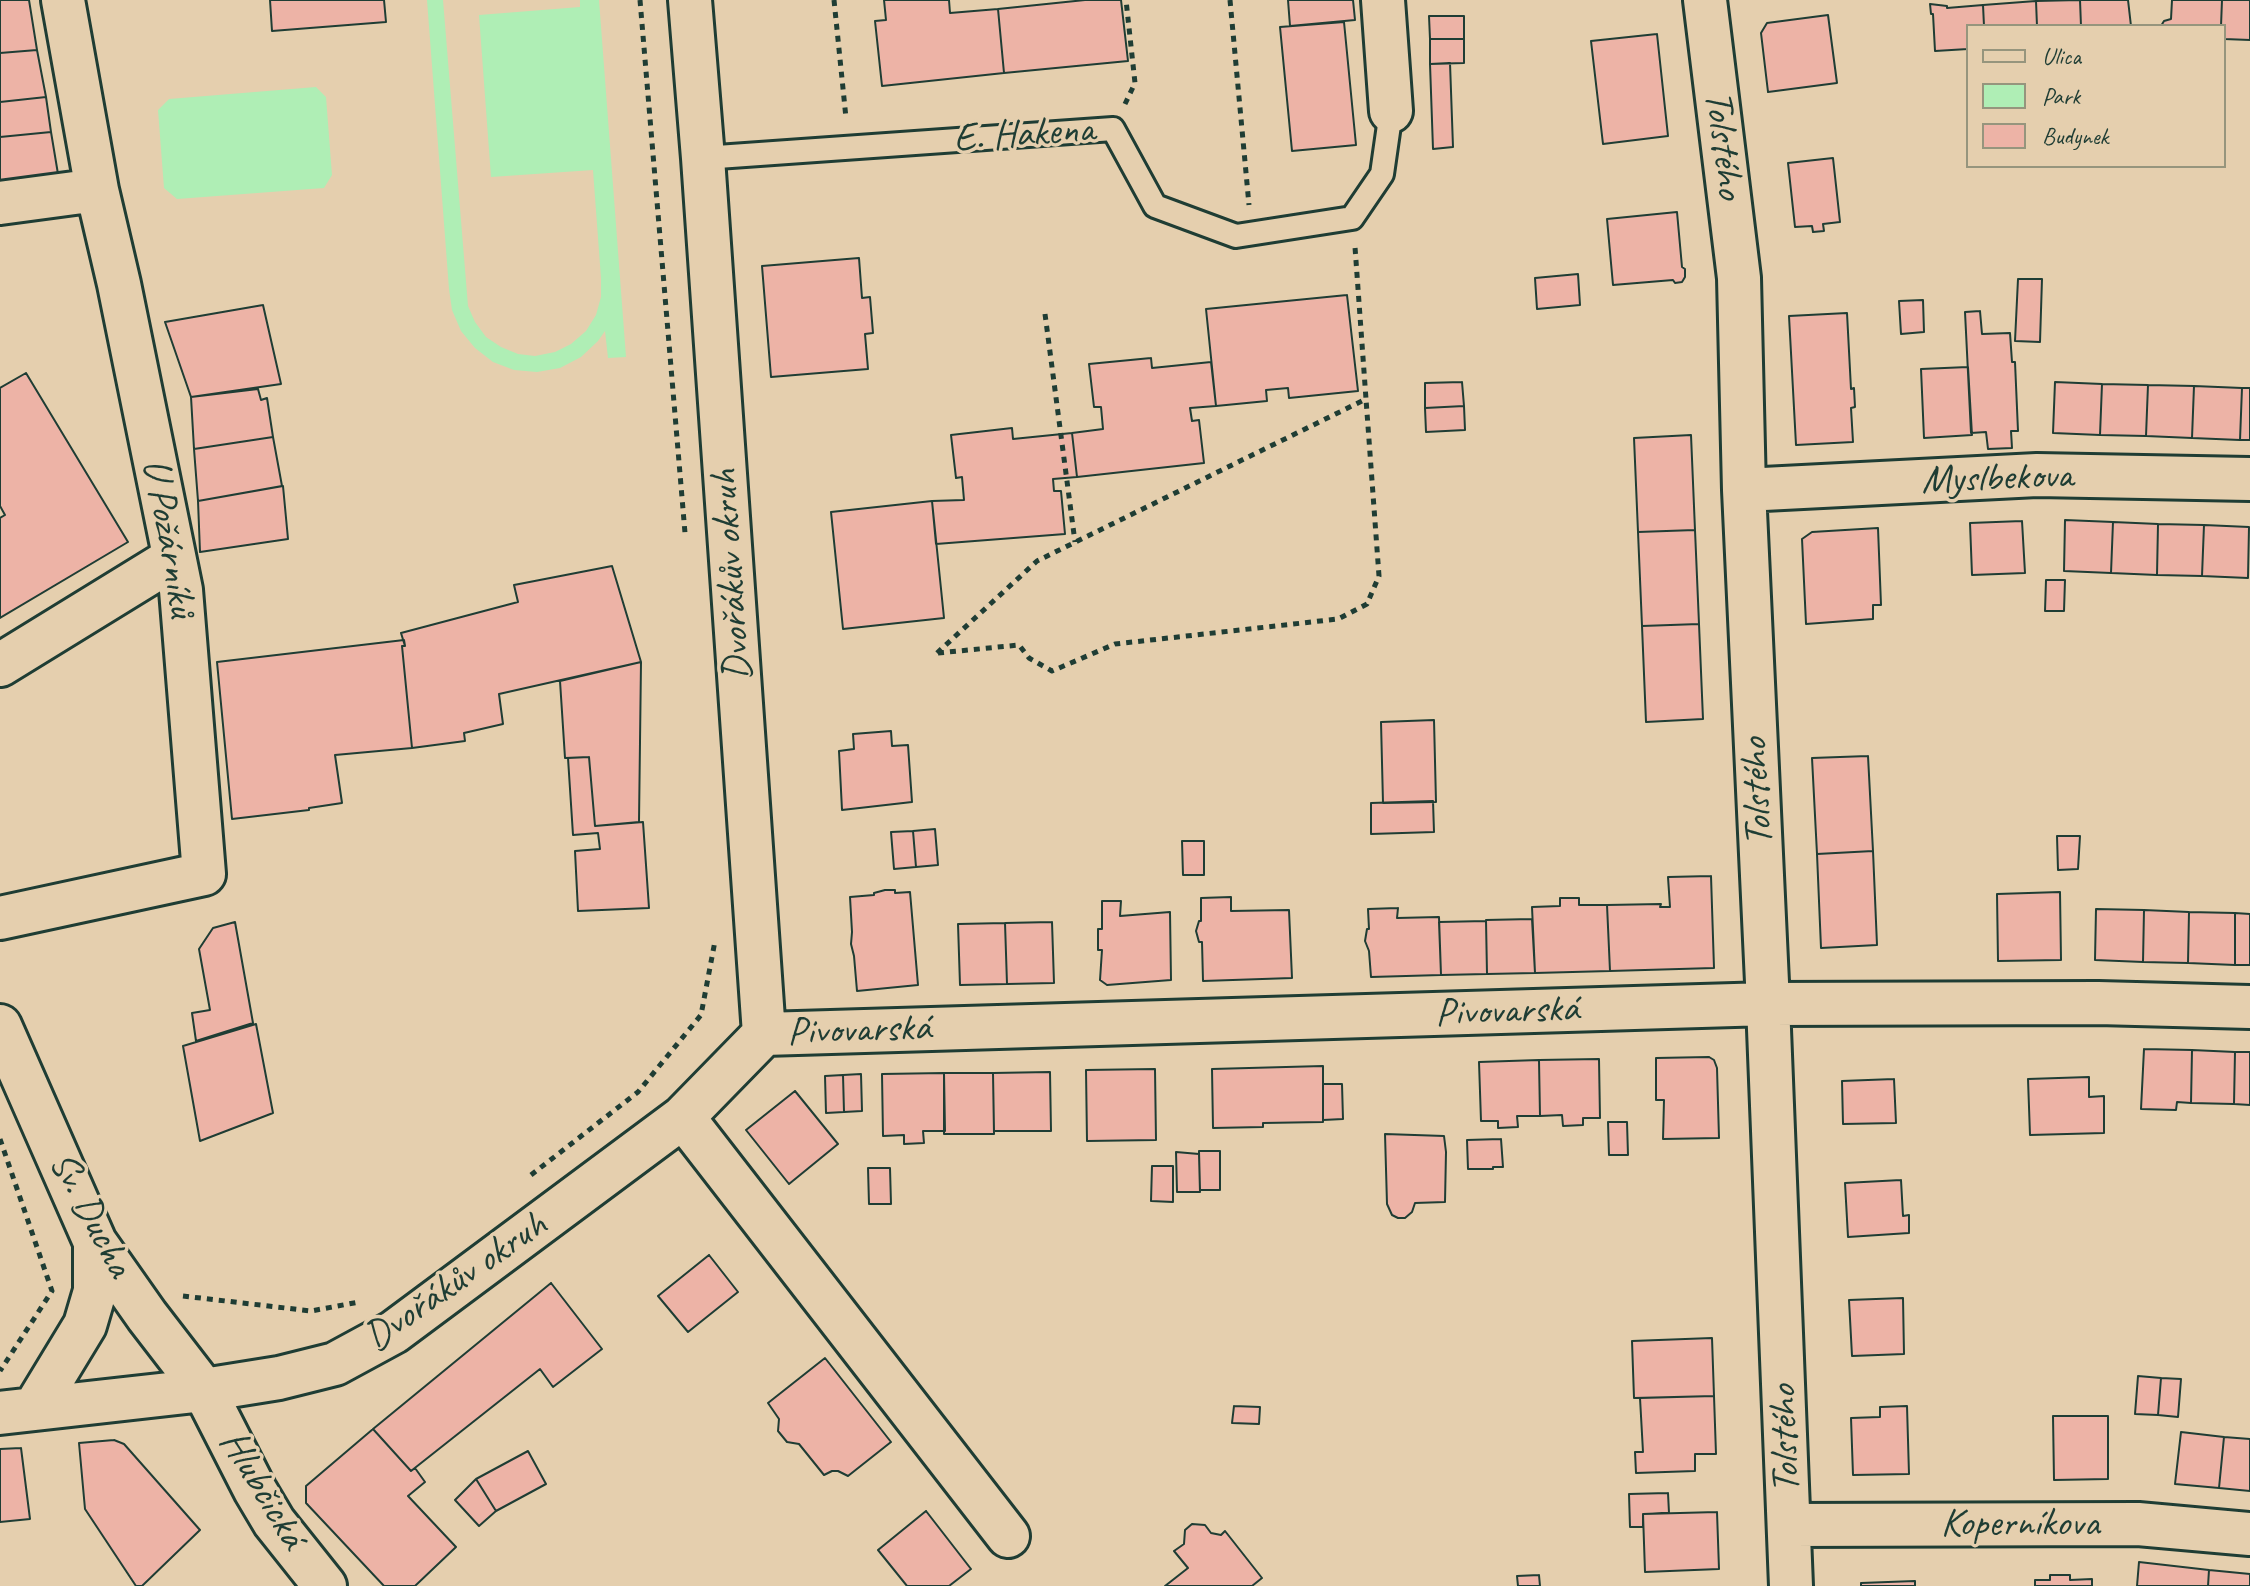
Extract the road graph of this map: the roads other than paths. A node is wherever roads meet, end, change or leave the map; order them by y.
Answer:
1 (63, 0) edge
2 (690, 0) edge
3 (1383, 0) edge
4 (1705, 0) edge
5 (1391, 111) joint
6 (703, 158) junction
7 (97, 190) junction
8 (0, 203) edge
9 (2250, 479) edge
10 (1744, 490) junction
11 (174, 558) junction
12 (0, 665) edge
13 (0, 918) edge
14 (1768, 1004) junction
15 (2250, 1007) edge
16 (0, 1026) edge
17 (764, 1034) junction
18 (683, 1117) junction
19 (95, 1242) junction
20 (204, 1390) junction
21 (17, 1411) edge
22 (1789, 1525) junction
23 (2250, 1534) edge
24 (1008, 1536) dead end
25 (325, 1586) edge
26 (1791, 1586) edge

1 - 7 street, U Požárníků
2 - 6 street, Dvořákův okruh
3 - 5 street
4 - 10 street, Tolstého
5 - 6 lane, E. Hakena
6 - 17 street, Dvořákův okruh
7 - 8 street
7 - 11 street, U Požárníků
9 - 10 street, Myslbekova
10 - 14 street, Tolstého
11 - 12 street
11 - 13 street, U Požárníků
14 - 15 street, Pivovarská
14 - 17 street, Pivovarská
14 - 22 street, Tolstého
16 - 19 street, Sv. Ducha
17 - 18 street, Dvořákův okruh
18 - 20 street, Dvořákův okruh
18 - 24 street
19 - 20 street, Sv. Ducha
19 - 21 street
20 - 21 street, Dvořákův okruh
20 - 25 street, Hlubčická
22 - 23 street, Koperníkova
22 - 26 street, Tolstého

